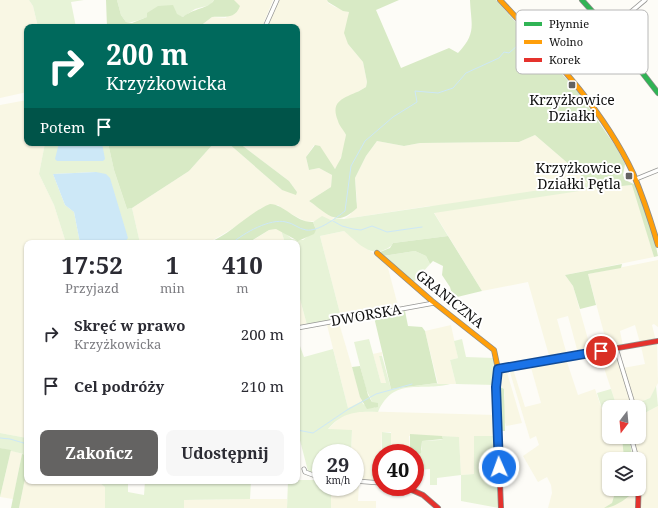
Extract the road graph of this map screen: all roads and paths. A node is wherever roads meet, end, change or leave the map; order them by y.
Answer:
1 (277, 0) edge
2 (500, 0) edge
3 (582, 0) edge
4 (645, 0) edge
5 (591, 10) edge
6 (633, 10) edge
7 (516, 18) edge
8 (266, 24) edge
9 (567, 74) edge
10 (643, 74) edge
11 (658, 93) edge
12 (658, 170) edge
13 (636, 180) junction
14 (658, 245) edge
15 (377, 253) dead end
16 (434, 303) junction
17 (300, 327) edge
18 (658, 341) edge
19 (616, 348) junction
20 (498, 369) junction
21 (632, 400) edge
22 (304, 468) dead end
23 (312, 475) edge
24 (423, 496) edge
25 (638, 496) edge
26 (438, 508) edge
27 (501, 508) edge
28 (638, 508) edge

1 - 8 street
2 - 7 street
3 - 5 street
4 - 6 street
9 - 13 street
10 - 11 street
12 - 13 street
13 - 14 street
15 - 16 street, GRANICZNA
16 - 17 street, DWORSKA
16 - 20 street, GRANICZNA
18 - 19 street
19 - 20 street
19 - 21 street
20 - 27 street, GRANICZNA
22 - 23 street
24 - 26 street
25 - 28 street

